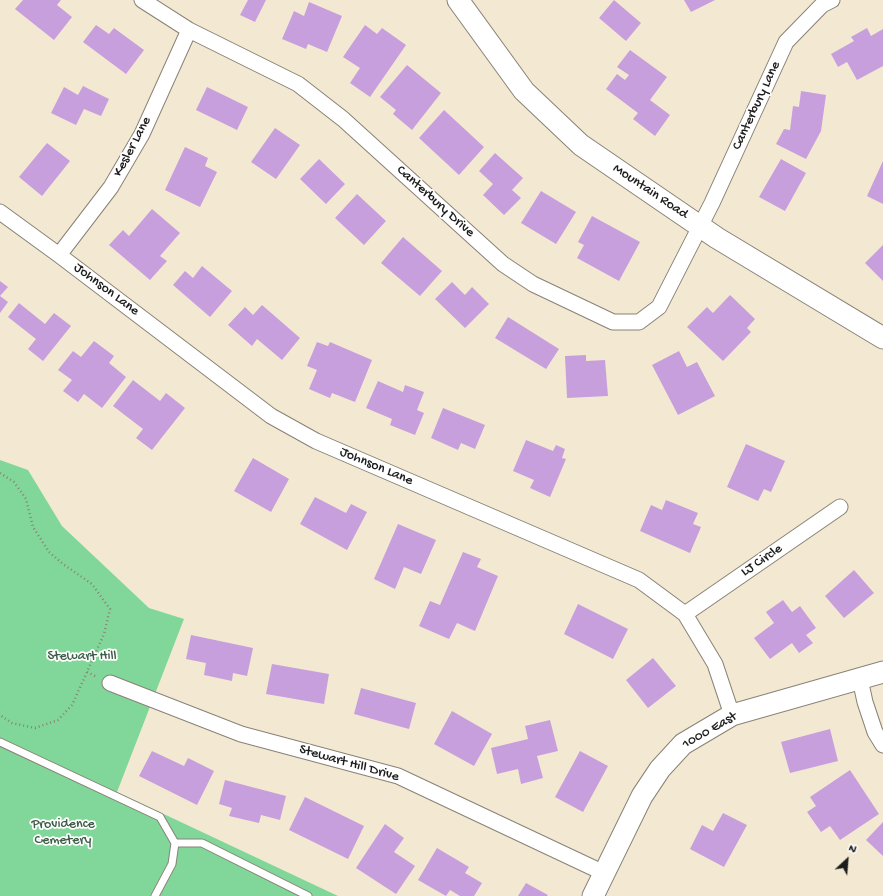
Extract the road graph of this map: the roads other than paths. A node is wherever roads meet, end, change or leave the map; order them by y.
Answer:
1 (142, 0) edge
2 (458, 0) edge
3 (832, 0) edge
4 (189, 30) junction
5 (0, 212) edge
6 (700, 226) junction
7 (59, 255) junction
8 (883, 338) edge
9 (840, 507) dead end
10 (685, 614) junction
11 (883, 672) edge
12 (860, 679) junction
13 (110, 683) dead end
14 (732, 715) junction
15 (0, 742) edge
16 (883, 746) edge
17 (175, 843) junction
18 (604, 873) junction
19 (155, 896) edge
20 (308, 896) edge
21 (593, 896) edge

1 - 4 street, Canterbury Drive
2 - 6 street, Mountain Road
3 - 6 street, Canterbury Lane
4 - 6 street, Canterbury Drive
4 - 7 street, Kesler Lane
5 - 7 street, Johnson Lane
6 - 8 street, Mountain Road
7 - 10 street, Johnson Lane
9 - 10 street, LJ Circle
10 - 14 street, Johnson Lane
11 - 12 street, 1000 East
12 - 14 street, 1000 East
12 - 16 street
13 - 18 street, Stewart Hill Drive
14 - 18 street, 1000 East
15 - 17 lane
17 - 19 lane
17 - 20 lane
18 - 21 street, 1000 East

